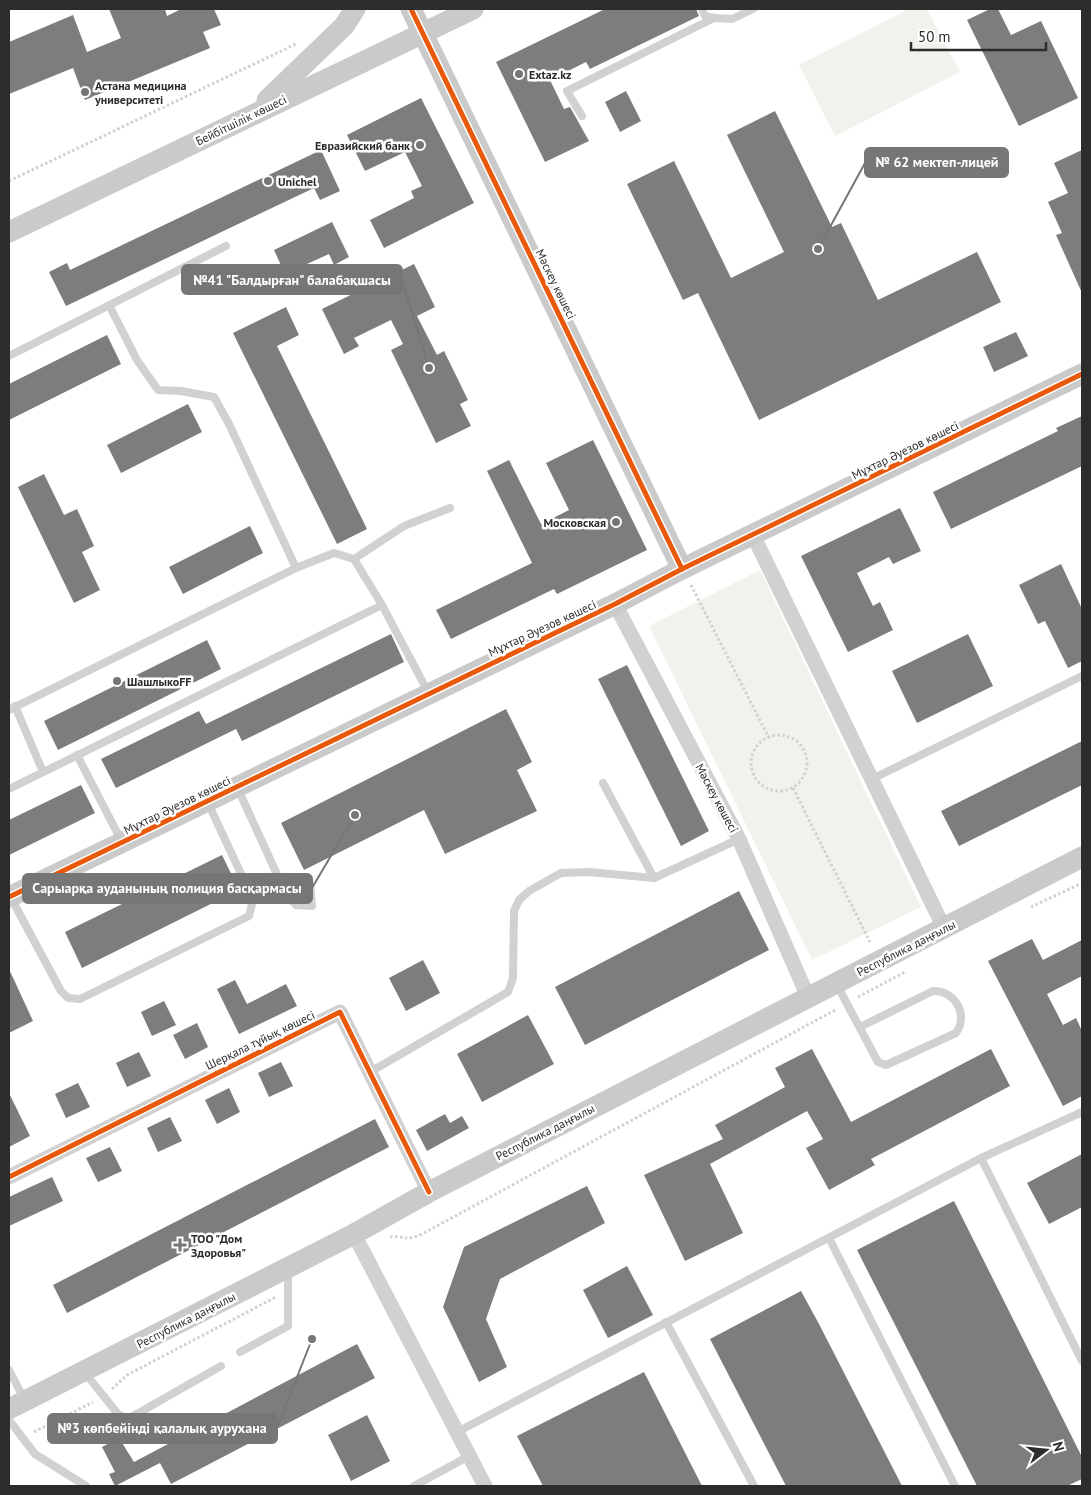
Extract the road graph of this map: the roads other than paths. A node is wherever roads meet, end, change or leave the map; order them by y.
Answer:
1 (355, 9) edge
2 (411, 9) edge
3 (473, 9) edge
4 (702, 9) edge
5 (753, 9) edge
6 (714, 18) junction
7 (423, 33) junction
8 (254, 113) junction
9 (582, 116) dead end
10 (9, 232) edge
11 (226, 246) dead end
12 (109, 305) junction
13 (9, 356) edge
14 (1082, 374) edge
15 (450, 508) dead end
16 (753, 535) junction
17 (354, 559) junction
18 (296, 568) junction
19 (682, 569) junction
20 (615, 604) junction
21 (382, 605) junction
22 (1082, 676) edge
23 (429, 693) junction
24 (12, 708) edge
25 (77, 755) junction
26 (43, 772) junction
27 (872, 779) junction
28 (603, 783) dead end
29 (237, 787) junction
30 (9, 789) edge
31 (207, 801) junction
32 (739, 840) junction
33 (122, 842) junction
34 (1082, 857) edge
35 (654, 878) junction
36 (310, 883) dead end
37 (9, 897) edge
38 (944, 928) junction
39 (836, 983) junction
40 (808, 997) junction
41 (860, 1027) junction
42 (370, 1072) junction
43 (1082, 1112) edge
44 (981, 1158) junction
45 (9, 1177) edge
46 (429, 1192) junction
47 (829, 1238) junction
48 (358, 1242) junction
49 (288, 1268) junction
50 (666, 1322) junction
51 (240, 1352) dead end
52 (1082, 1361) edge
53 (221, 1366) dead end
54 (9, 1370) edge
55 (84, 1371) junction
56 (17, 1405) edge
57 (9, 1420) edge
58 (456, 1432) junction
59 (469, 1456) junction
60 (86, 1486) edge
61 (414, 1486) edge
62 (485, 1486) edge
63 (754, 1486) edge
64 (955, 1486) edge

1 - 8 main road
2 - 7 main road, Мәскеу көшесі
3 - 7 main road, Бейбітшілік көшесі
4 - 6 lane
5 - 6 lane
6 - 9 lane
7 - 8 main road, Бейбітшілік көшесі
7 - 19 main road, Мәскеу көшесі
8 - 10 main road, Бейбітшілік көшесі
11 - 12 lane
12 - 13 lane
12 - 18 lane
14 - 16 main road, Мұхтар Әуезов көшесі
15 - 17 lane
16 - 19 main road, Мұхтар Әуезов көшесі
16 - 27 street
17 - 18 lane
17 - 21 lane
18 - 24 lane
19 - 20 main road, Мұхтар Әуезов көшесі
20 - 23 main road, Мұхтар Әуезов көшесі
20 - 32 street, Мәскеу көшесі
21 - 23 lane
21 - 25 lane
22 - 27 lane
23 - 29 main road, Мұхтар Әуезов көшесі
24 - 26 lane
25 - 26 lane
25 - 33 lane
26 - 30 lane
27 - 38 street
28 - 35 lane
29 - 31 main road, Мұхтар Әуезов көшесі
29 - 36 lane
31 - 33 main road, Мұхтар Әуезов көшесі
31 - 37 lane
32 - 35 lane
32 - 40 street, Мәскеу көшесі
33 - 37 main road, Мұхтар Әуезов көшесі
34 - 38 main road, Республика даңғылы
35 - 42 lane
38 - 39 main road, Республика даңғылы
39 - 40 main road, Республика даңғылы
39 - 41 lane
40 - 46 main road, Республика даңғылы
41 - 41 lane
42 - 45 street, Шерқала тұйық көшесі
42 - 46 street, Шерқала тұйық көшесі
43 - 44 lane
44 - 47 lane
44 - 52 lane
46 - 48 main road, Республика даңғылы
47 - 50 lane
47 - 64 lane
48 - 49 main road, Республика даңғылы
48 - 58 street
49 - 51 lane
49 - 55 main road, Республика даңғылы
50 - 58 lane
50 - 63 lane
53 - 55 lane
54 - 56 lane
55 - 56 main road, Республика даңғылы
57 - 60 lane
58 - 59 street
59 - 61 lane
59 - 62 street

